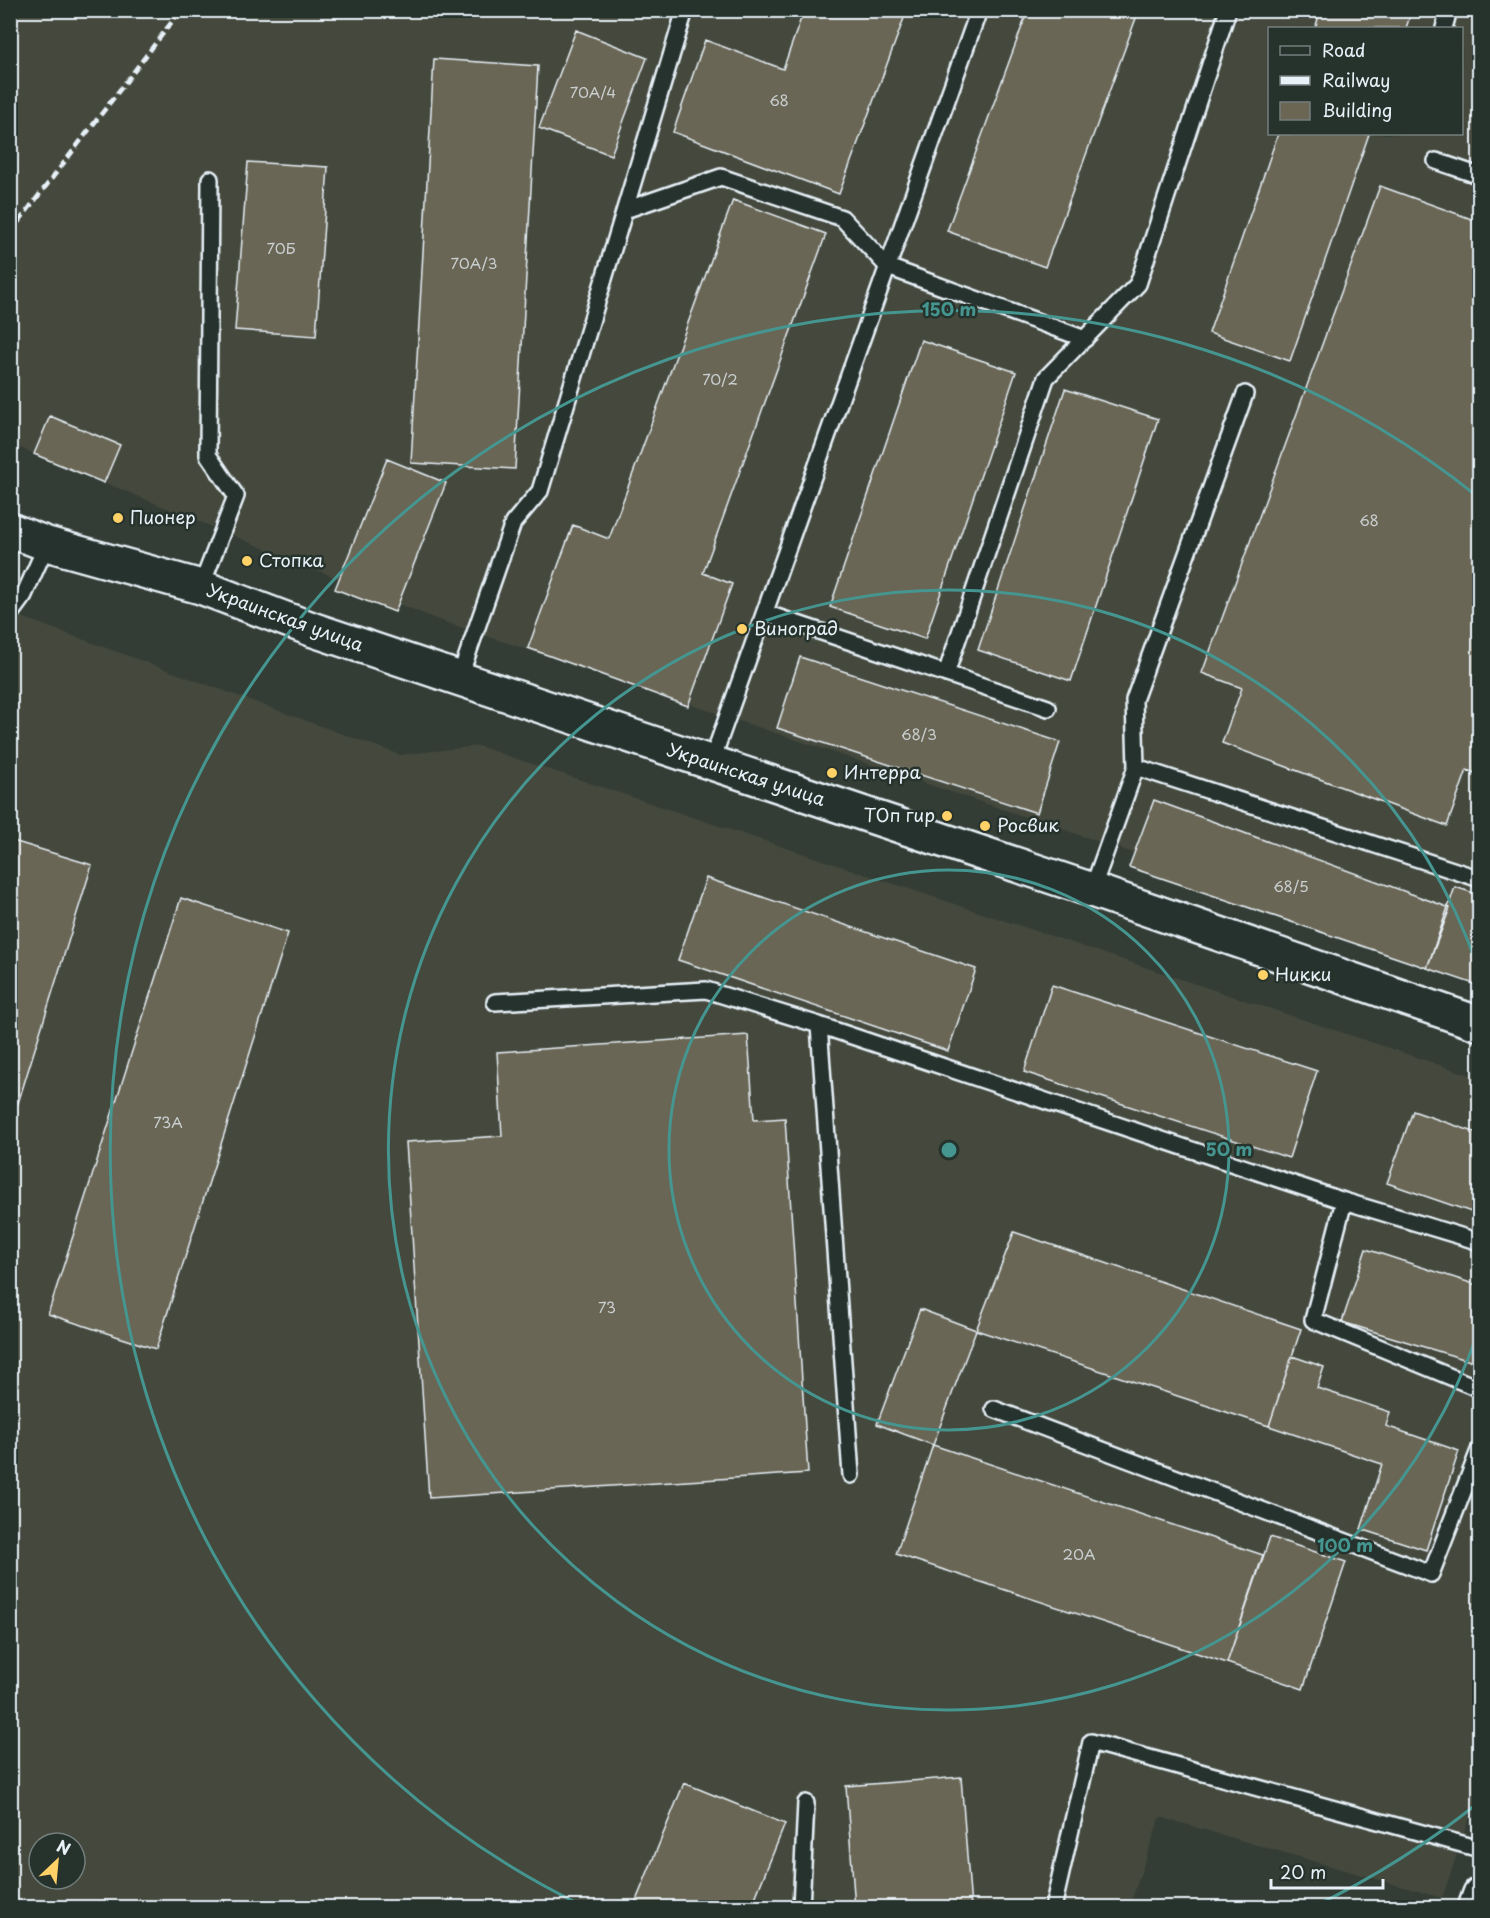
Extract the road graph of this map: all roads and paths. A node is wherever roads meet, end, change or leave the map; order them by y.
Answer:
1 (685, 10) edge
2 (979, 10) edge
3 (1228, 10) edge
4 (1449, 10) edge
5 (1443, 27) edge
6 (1436, 161) dead end
7 (1479, 176) edge
8 (210, 179) dead end
9 (625, 210) junction
10 (888, 267) junction
11 (1085, 339) junction
12 (1245, 394) dead end
13 (10, 530) edge
14 (47, 544) junction
15 (201, 588) junction
16 (765, 613) junction
17 (10, 614) edge
18 (946, 674) junction
19 (459, 679) junction
20 (1048, 708) dead end
21 (711, 763) junction
22 (1136, 767) junction
23 (1479, 879) edge
24 (1092, 890) junction
25 (495, 1002) dead end
26 (1479, 1024) edge
27 (819, 1025) junction
28 (1344, 1201) junction
29 (1479, 1242) edge
30 (1479, 1389) edge
31 (994, 1409) dead end
32 (1479, 1448) edge
33 (851, 1474) dead end
34 (806, 1803) dead end
35 (1479, 1849) edge
36 (1479, 1894) edge
37 (801, 1908) edge
38 (1053, 1908) edge
39 (1475, 1908) edge

1 - 9 lane
2 - 10 lane
3 - 11 lane
4 - 5 lane
6 - 7 lane
8 - 15 lane
9 - 10 lane
9 - 19 lane
10 - 11 lane
10 - 16 lane
11 - 18 lane
12 - 22 lane
13 - 14 main road, Украинская улица
14 - 15 main road, Украинская улица
14 - 17 lane
15 - 19 main road, Украинская улица
16 - 18 lane
16 - 21 lane
18 - 20 lane
19 - 21 main road, Украинская улица
21 - 24 main road, Украинская улица
22 - 23 lane
22 - 24 lane
24 - 26 main road, Украинская улица
25 - 27 lane
27 - 28 lane
27 - 33 lane
28 - 29 lane
28 - 30 lane
31 - 32 lane
34 - 37 lane
35 - 38 lane
36 - 39 main road

